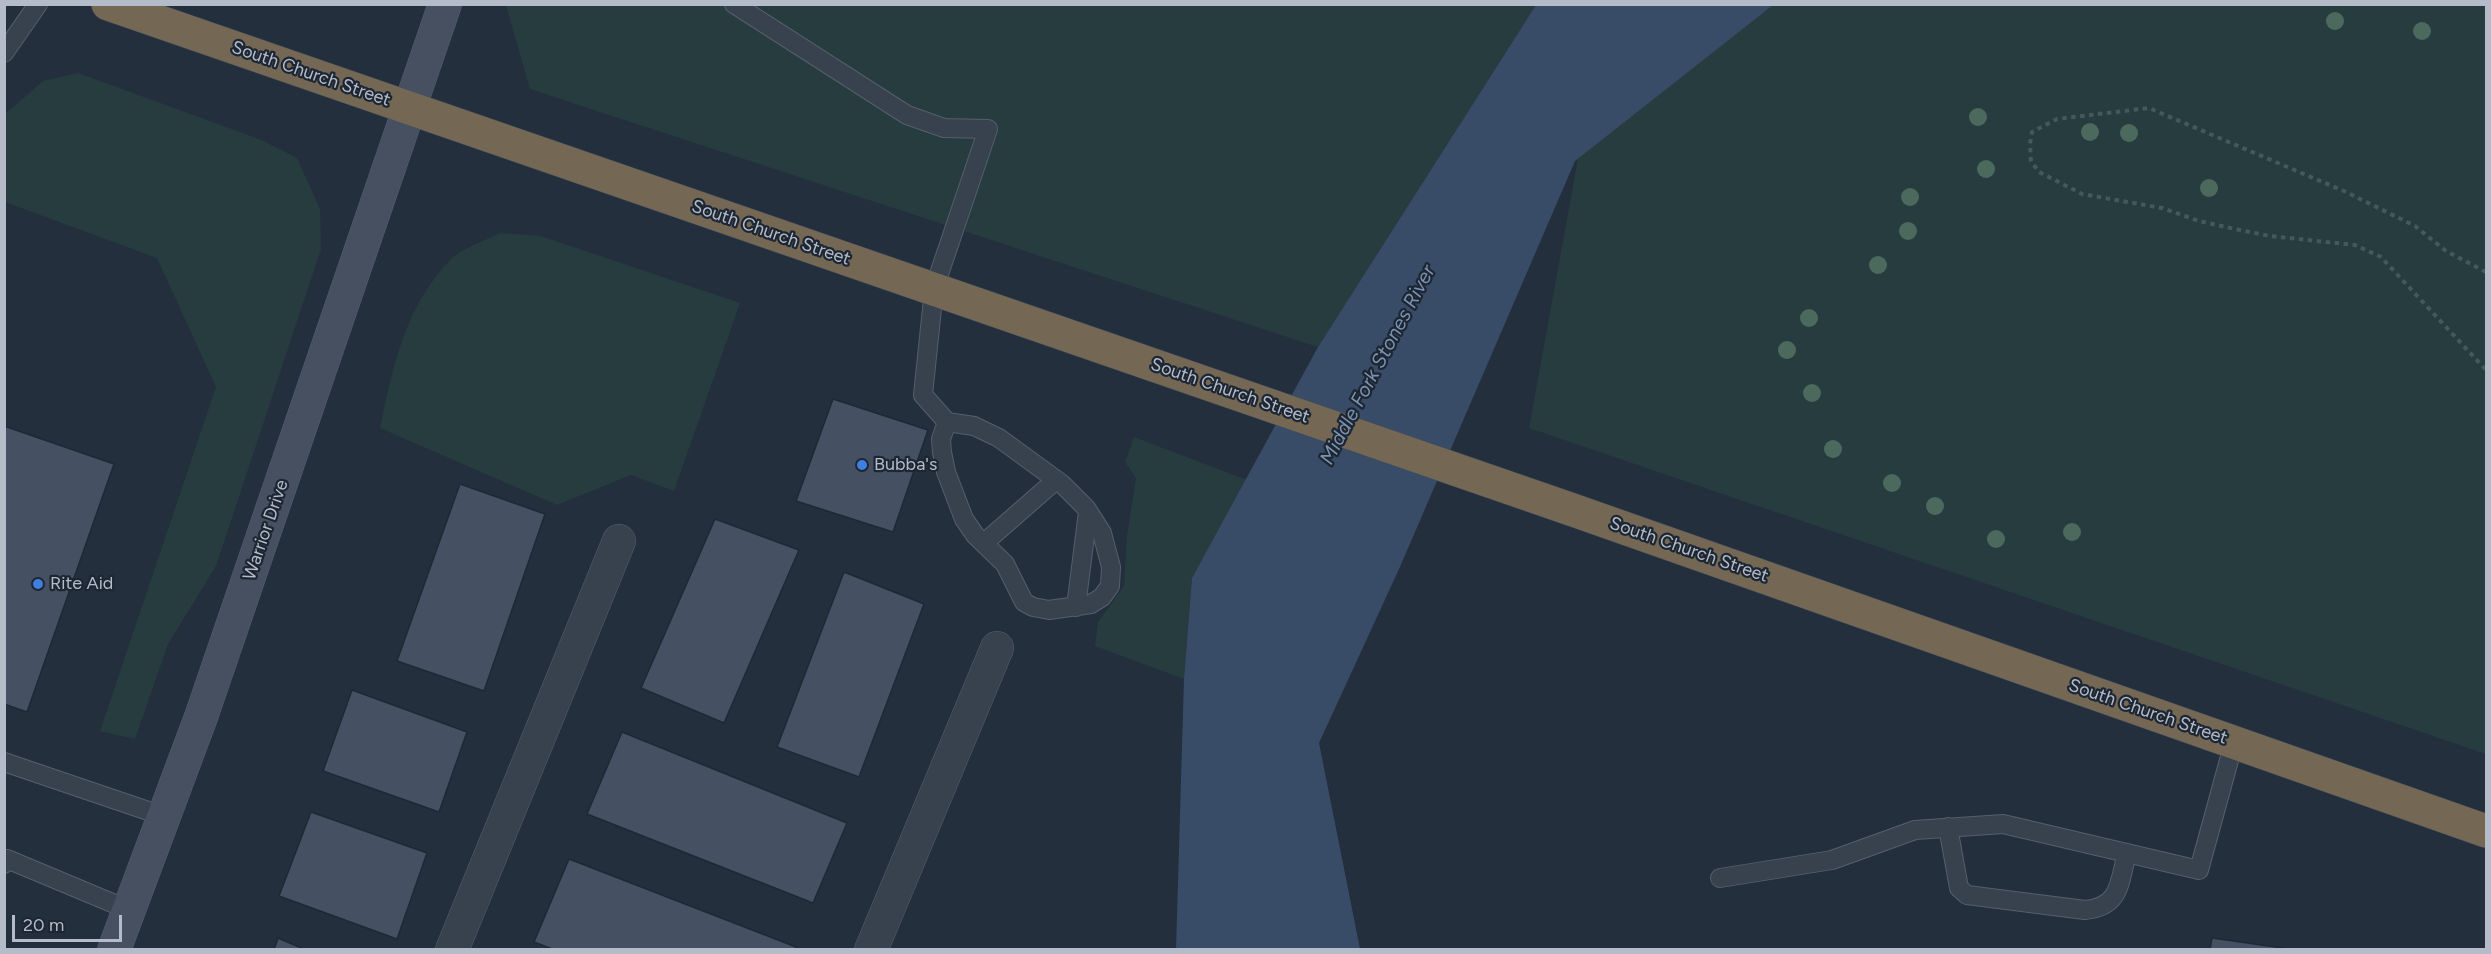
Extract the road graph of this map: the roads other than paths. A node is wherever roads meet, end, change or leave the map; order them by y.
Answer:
1 (38, 4) edge
2 (108, 4) edge
3 (445, 4) edge
4 (734, 4) edge
5 (4, 53) edge
6 (411, 108) junction
7 (934, 289) junction
8 (947, 422) junction
9 (1056, 480) junction
10 (1088, 512) junction
11 (619, 541) dead end
12 (984, 543) junction
13 (1076, 607) junction
14 (997, 648) dead end
15 (2234, 742) junction
16 (4, 762) edge
17 (163, 816) junction
18 (1948, 827) junction
19 (2487, 831) edge
20 (2127, 853) junction
21 (5, 857) edge
22 (1720, 878) dead end
23 (129, 910) junction
24 (114, 950) edge
25 (452, 950) edge
26 (871, 950) edge

1 - 5 lane
2 - 6 highway, South Church Street
3 - 6 street, Warrior Drive
4 - 7 lane
6 - 7 highway, South Church Street
6 - 17 street, Warrior Drive
7 - 8 lane
7 - 15 highway, South Church Street
8 - 9 lane
8 - 12 lane
9 - 10 lane
9 - 12 lane
10 - 13 lane
10 - 13 lane
11 - 25 street
12 - 13 lane
14 - 26 street
15 - 19 highway, South Church Street
15 - 20 lane
16 - 17 lane
17 - 23 street, Warrior Drive
18 - 20 lane
18 - 20 lane
18 - 22 lane
21 - 23 lane
23 - 24 street, Warrior Drive

